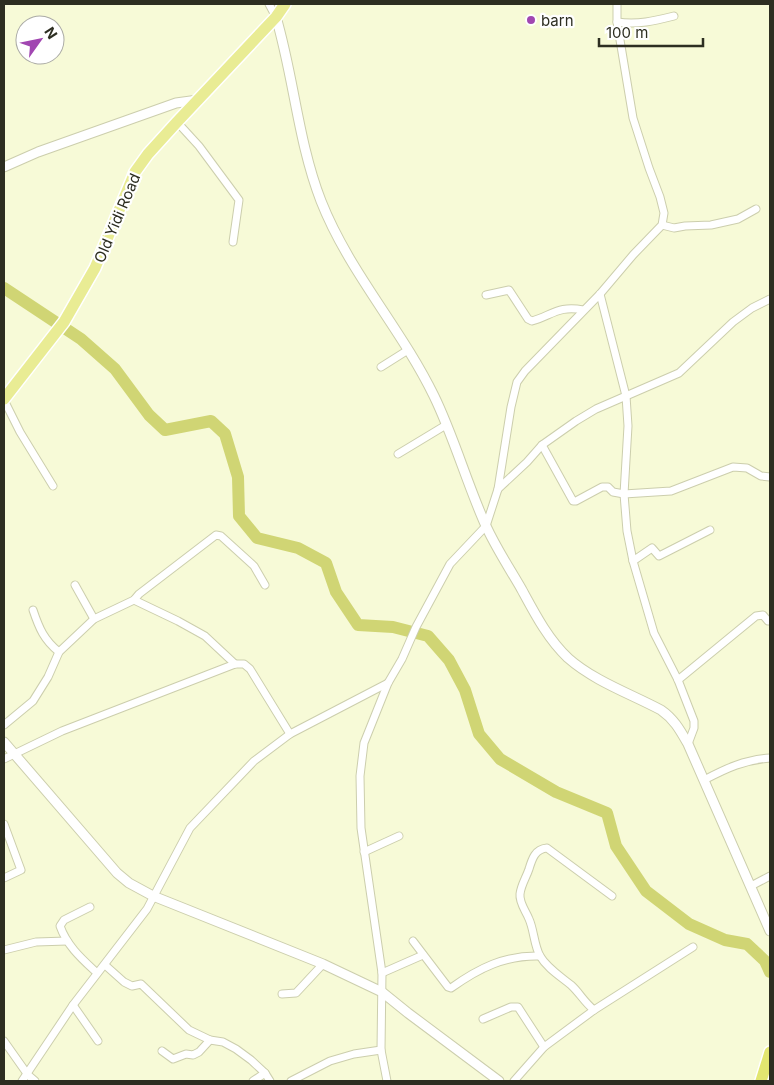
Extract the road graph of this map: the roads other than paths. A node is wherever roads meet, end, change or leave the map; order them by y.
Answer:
1 (269, 4) edge
2 (285, 4) edge
3 (617, 4) edge
4 (674, 16) dead end
5 (276, 17) junction
6 (617, 22) junction
7 (198, 100) junction
8 (176, 122) junction
9 (4, 166) edge
10 (756, 209) dead end
11 (662, 225) junction
12 (233, 242) dead end
13 (600, 294) junction
14 (486, 295) dead end
15 (770, 299) edge
16 (583, 310) junction
17 (408, 350) junction
18 (381, 367) dead end
19 (626, 396) junction
20 (4, 400) edge
21 (446, 425) junction
22 (542, 445) junction
23 (398, 454) dead end
24 (770, 477) edge
25 (53, 486) dead end
26 (498, 489) junction
27 (624, 494) junction
28 (486, 526) junction
29 (710, 530) dead end
30 (633, 561) junction
31 (75, 585) dead end
32 (265, 585) dead end
33 (134, 600) junction
34 (33, 610) dead end
35 (94, 619) junction
36 (770, 621) edge
37 (59, 652) junction
38 (235, 664) junction
39 (678, 680) junction
40 (388, 683) junction
41 (4, 725) edge
42 (290, 734) junction
43 (4, 742) edge
44 (688, 744) junction
45 (13, 753) junction
46 (4, 758) edge
47 (770, 758) edge
48 (704, 780) junction
49 (4, 824) edge
50 (399, 836) dead end
51 (364, 852) junction
52 (770, 876) edge
53 (4, 878) edge
54 (751, 886) junction
55 (153, 896) junction
56 (612, 896) dead end
57 (90, 907) dead end
58 (770, 931) edge
59 (67, 941) junction
60 (413, 941) dead end
61 (693, 947) dead end
62 (4, 950) edge
63 (423, 955) junction
64 (540, 956) junction
65 (323, 964) junction
66 (105, 965) junction
67 (97, 973) junction
68 (382, 973) junction
69 (382, 992) junction
70 (282, 994) dead end
71 (73, 1006) junction
72 (594, 1010) junction
73 (483, 1019) dead end
74 (210, 1040) junction
75 (4, 1041) edge
76 (98, 1041) dead end
77 (544, 1047) junction
78 (381, 1050) junction
79 (162, 1051) dead end
80 (770, 1052) edge
81 (264, 1073) junction
82 (28, 1075) junction
83 (770, 1075) edge
84 (22, 1081) edge
85 (35, 1081) edge
86 (253, 1081) edge
87 (270, 1081) edge
88 (291, 1081) edge
89 (387, 1081) edge
90 (499, 1081) edge
91 (514, 1081) edge
92 (761, 1081) edge
93 (768, 1081) edge

1 - 5 street
2 - 5 main road, Old Yidi Road
3 - 6 street
4 - 6 street
5 - 7 main road, Old Yidi Road
5 - 17 street
6 - 11 street
7 - 8 main road, Old Yidi Road
7 - 9 street
8 - 12 street
8 - 20 main road, Old Yidi Road
10 - 11 street
11 - 13 street
13 - 16 street
13 - 19 street
14 - 16 street
15 - 19 street
16 - 26 street
17 - 18 street
17 - 21 street
19 - 22 street
19 - 27 street
20 - 25 street
21 - 23 street
21 - 28 street
22 - 26 street
22 - 27 street
24 - 27 street
26 - 28 street
27 - 30 street
28 - 40 street
28 - 44 street
29 - 30 street
30 - 39 street
31 - 35 street
32 - 33 street
33 - 35 street
33 - 38 street
34 - 37 street
35 - 37 street
36 - 39 street
37 - 41 street
38 - 42 street
38 - 45 street
39 - 44 street
40 - 42 street
40 - 51 street
42 - 55 street
43 - 45 street
44 - 48 street
45 - 46 street
45 - 55 street
47 - 48 street
48 - 54 street
49 - 53 street
50 - 51 street
51 - 68 street
52 - 54 street
54 - 58 street
55 - 65 street
55 - 66 street
56 - 64 street
57 - 59 street
59 - 62 street
59 - 67 street
60 - 63 street
61 - 72 street
63 - 64 street
63 - 68 street
64 - 72 street
65 - 69 street
65 - 70 street
66 - 67 street
66 - 74 street
67 - 71 street
68 - 69 street
69 - 78 street
69 - 90 street
71 - 76 street
71 - 82 street
72 - 77 street
73 - 77 street
74 - 79 street
74 - 81 street
75 - 82 street
77 - 91 street
78 - 88 street
78 - 89 street
80 - 92 highway
81 - 86 street
81 - 87 street
82 - 84 street
82 - 85 street
83 - 93 highway

